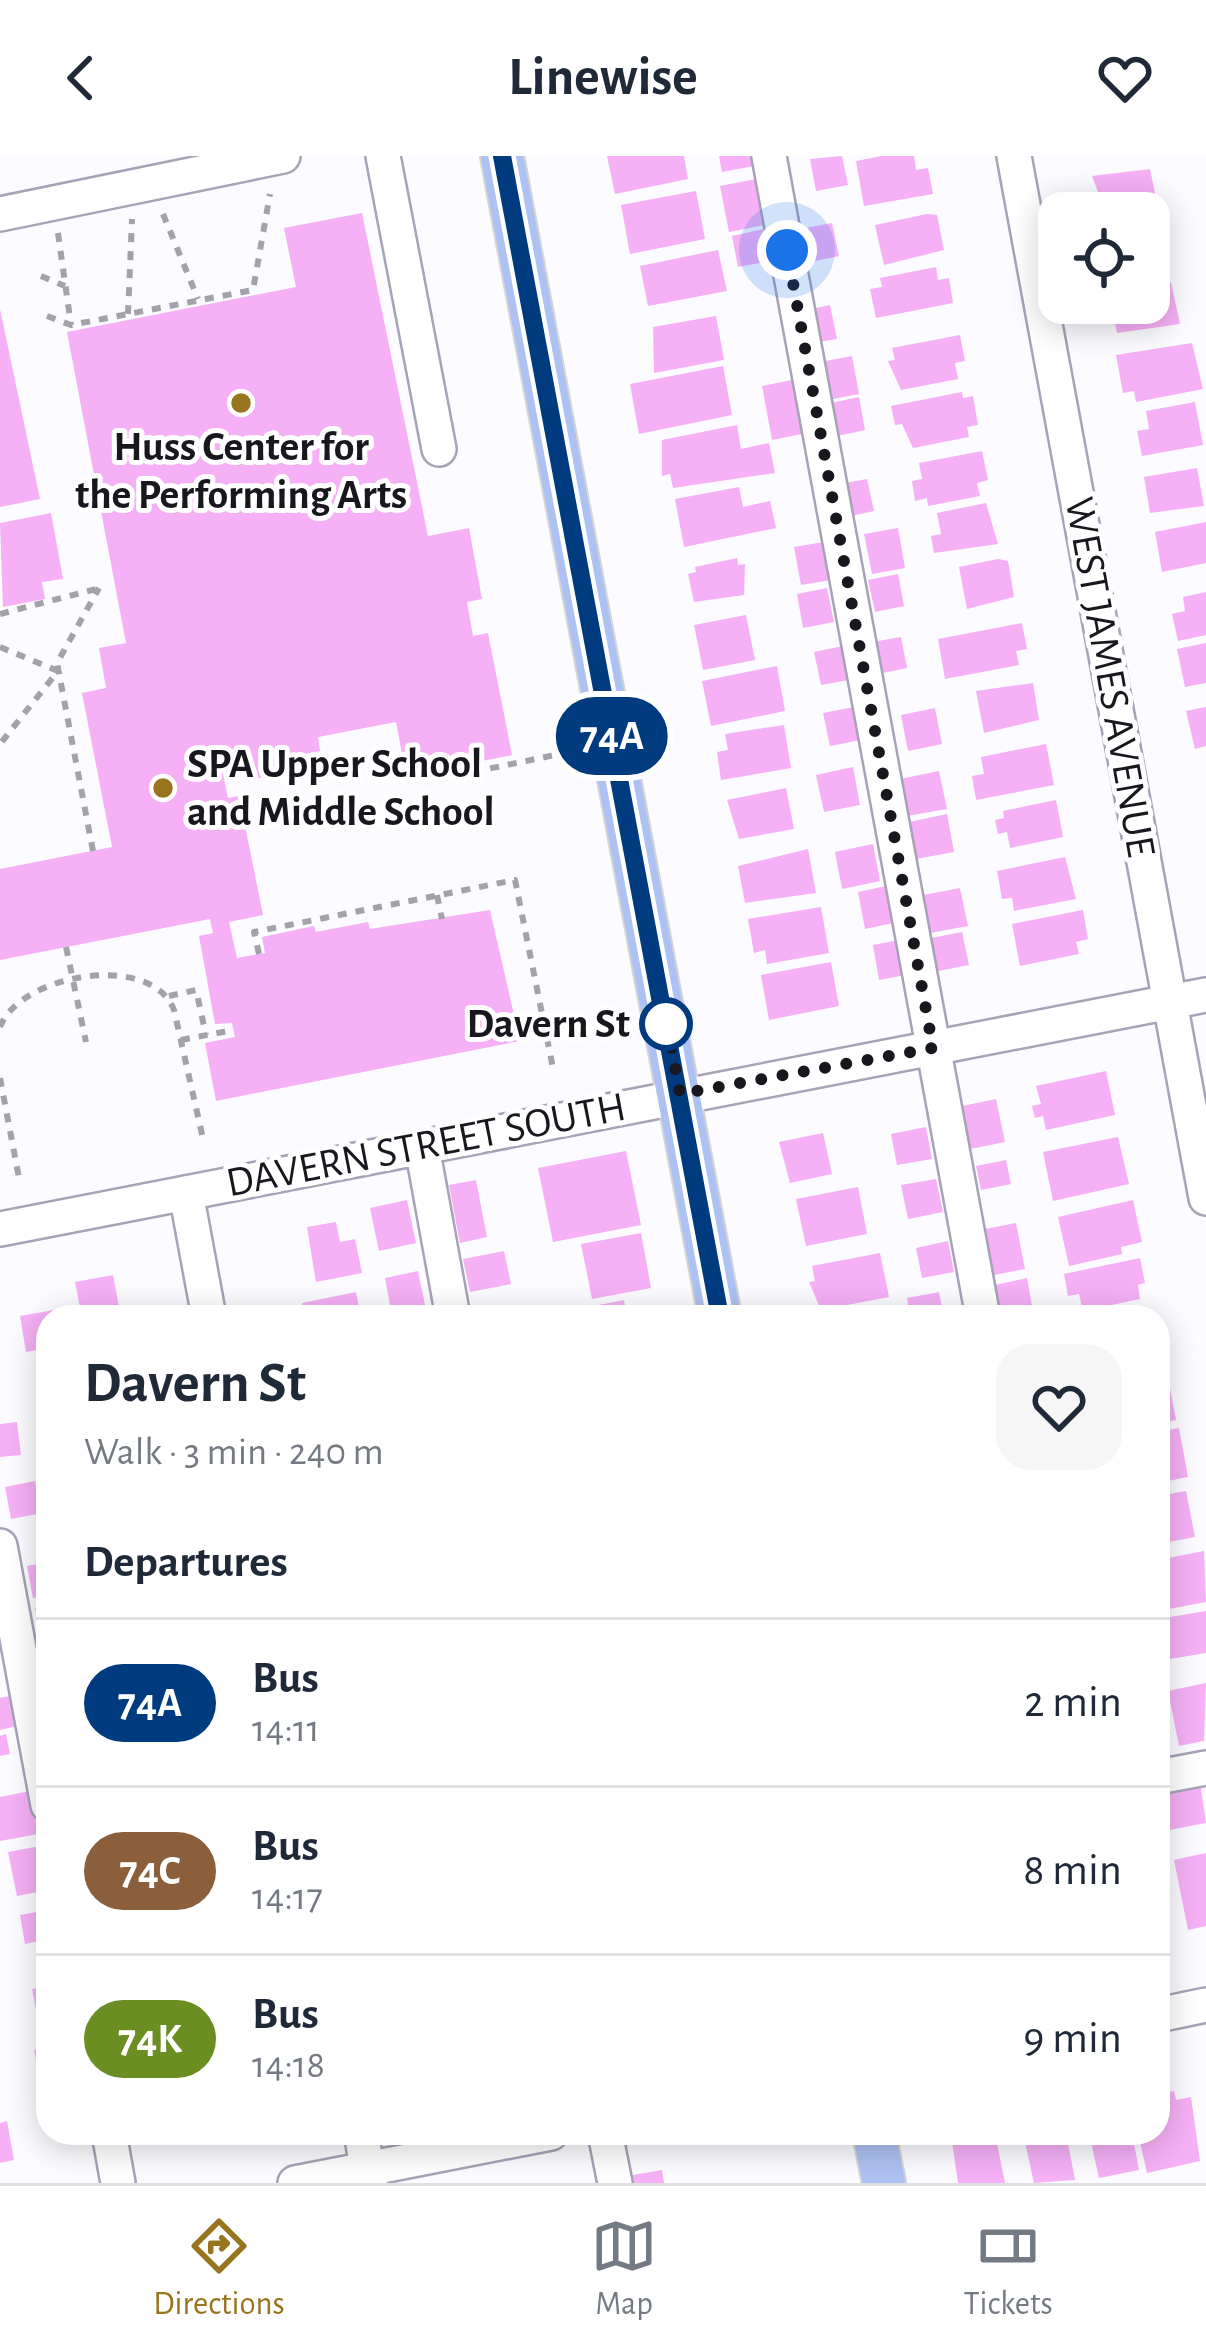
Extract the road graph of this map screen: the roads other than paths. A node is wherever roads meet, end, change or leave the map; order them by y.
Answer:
1 (284, 156) edge
2 (383, 156) edge
3 (502, 156) edge
4 (769, 156) edge
5 (1014, 156) edge
6 (0, 214) edge
7 (439, 449) dead end
8 (1206, 995) edge
9 (1170, 1002) junction
10 (933, 1048) junction
11 (680, 1094) junction
12 (422, 1147) junction
13 (186, 1193) junction
14 (1206, 1198) edge
15 (0, 1229) edge
16 (207, 1305) edge
17 (451, 1305) edge
18 (718, 1305) edge
19 (980, 1305) edge
20 (0, 1546) edge
21 (36, 1740) edge
22 (1206, 1768) edge
23 (1170, 1775) edge
24 (1206, 2005) edge
25 (1170, 2012) edge
26 (111, 2145) edge
27 (363, 2145) edge
28 (500, 2145) edge
29 (607, 2145) edge
30 (876, 2145) edge
31 (369, 2176) edge
32 (118, 2183) edge
33 (295, 2183) edge
34 (615, 2183) edge
35 (884, 2183) edge

1 - 6 street
2 - 7 street
3 - 11 main road
4 - 10 street
5 - 9 street, WEST JAMES AVENUE
8 - 9 street, DAVERN STREET SOUTH
9 - 10 street, DAVERN STREET SOUTH
9 - 14 street, WEST JAMES AVENUE
10 - 11 street, DAVERN STREET SOUTH
10 - 19 street
11 - 12 street, DAVERN STREET SOUTH
11 - 18 main road
12 - 13 street, DAVERN STREET SOUTH
12 - 17 street
13 - 15 street, DAVERN STREET SOUTH
13 - 16 street
20 - 21 street
22 - 23 street
24 - 25 street
26 - 32 street
27 - 31 street
28 - 31 street
29 - 34 street
30 - 35 main road
31 - 33 street

